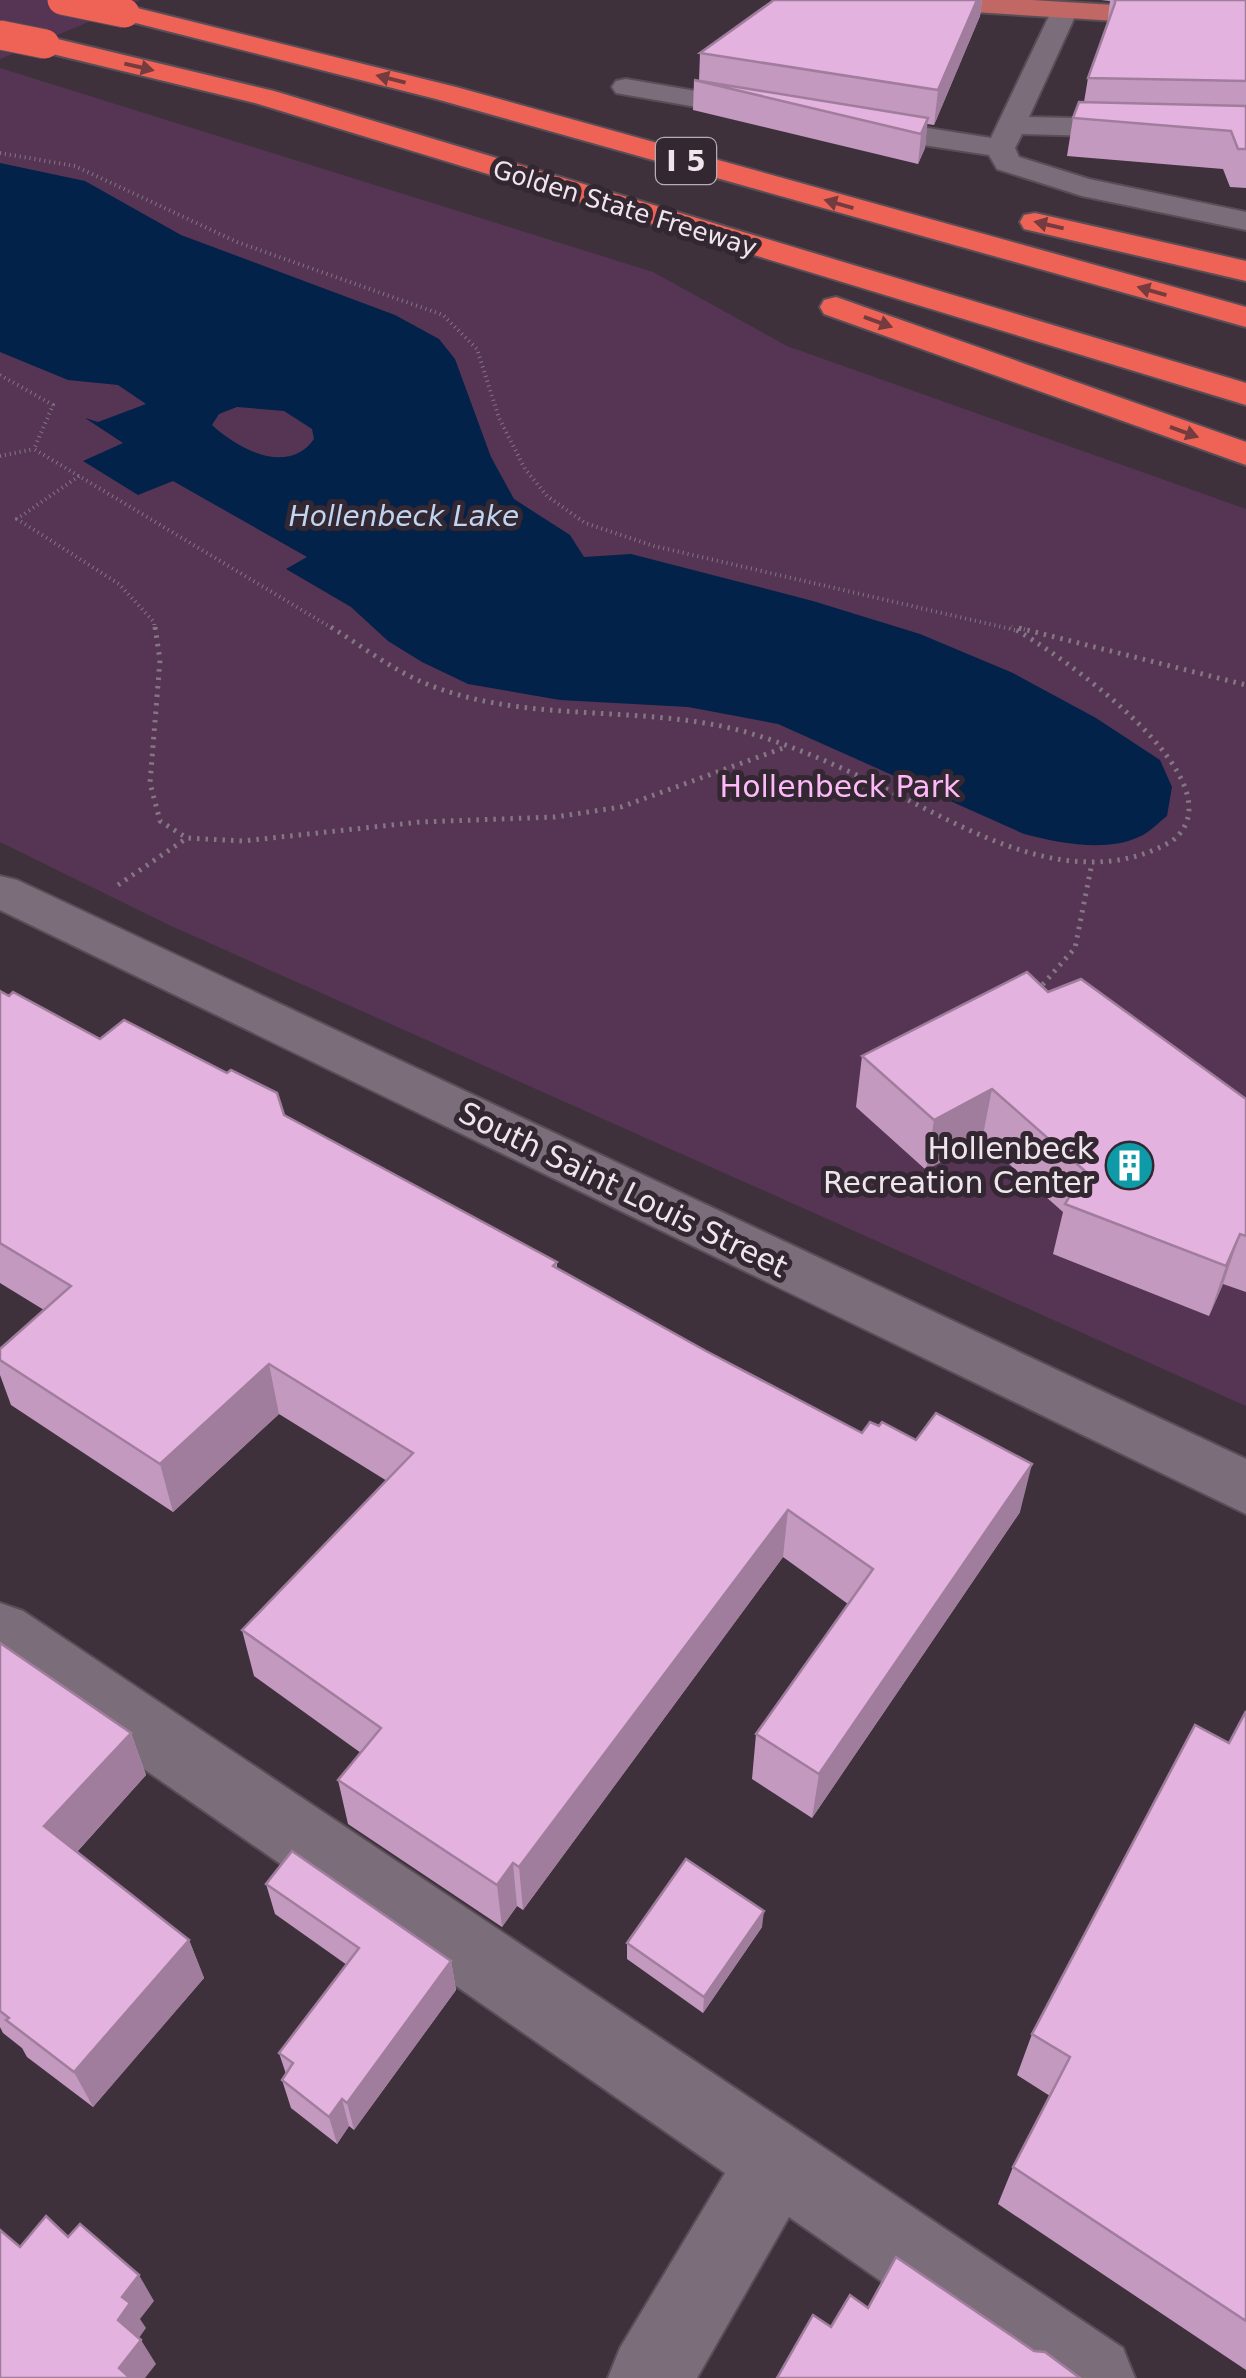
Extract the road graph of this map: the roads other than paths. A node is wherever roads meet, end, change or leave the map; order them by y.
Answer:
1 (62, 0) edge
2 (910, 0) edge
3 (1156, 8) edge
4 (1064, 12) junction
5 (1246, 21) edge
6 (0, 35) edge
7 (626, 87) dead end
8 (446, 92) junction
9 (1246, 131) edge
10 (1006, 146) junction
11 (908, 192) dead end
12 (597, 200) junction
13 (1002, 214) dead end
14 (1246, 221) edge
15 (1246, 271) edge
16 (1246, 317) edge
17 (1246, 394) edge
18 (1246, 454) edge
19 (0, 891) edge
20 (1246, 1488) edge
21 (0, 1632) edge
22 (776, 2162) junction
23 (650, 2378) edge
24 (1093, 2378) edge

8 -> 1 highway, Golden State Freeway / I 5, bridge
2 - 4 main road
3 - 4 main road
3 - 5 main road
4 - 10 street
6 -> 12 highway, Golden State Freeway / I 5, bridge
7 - 10 street
8 - 11 highway
16 -> 8 highway, Golden State Freeway / I 5
9 - 10 street
10 - 14 street
12 - 17 highway, Golden State Freeway / I 5
12 -> 18 highway
15 -> 13 highway
19 - 20 street, South Saint Louis Street
21 - 22 street
22 - 23 street
22 - 24 street

